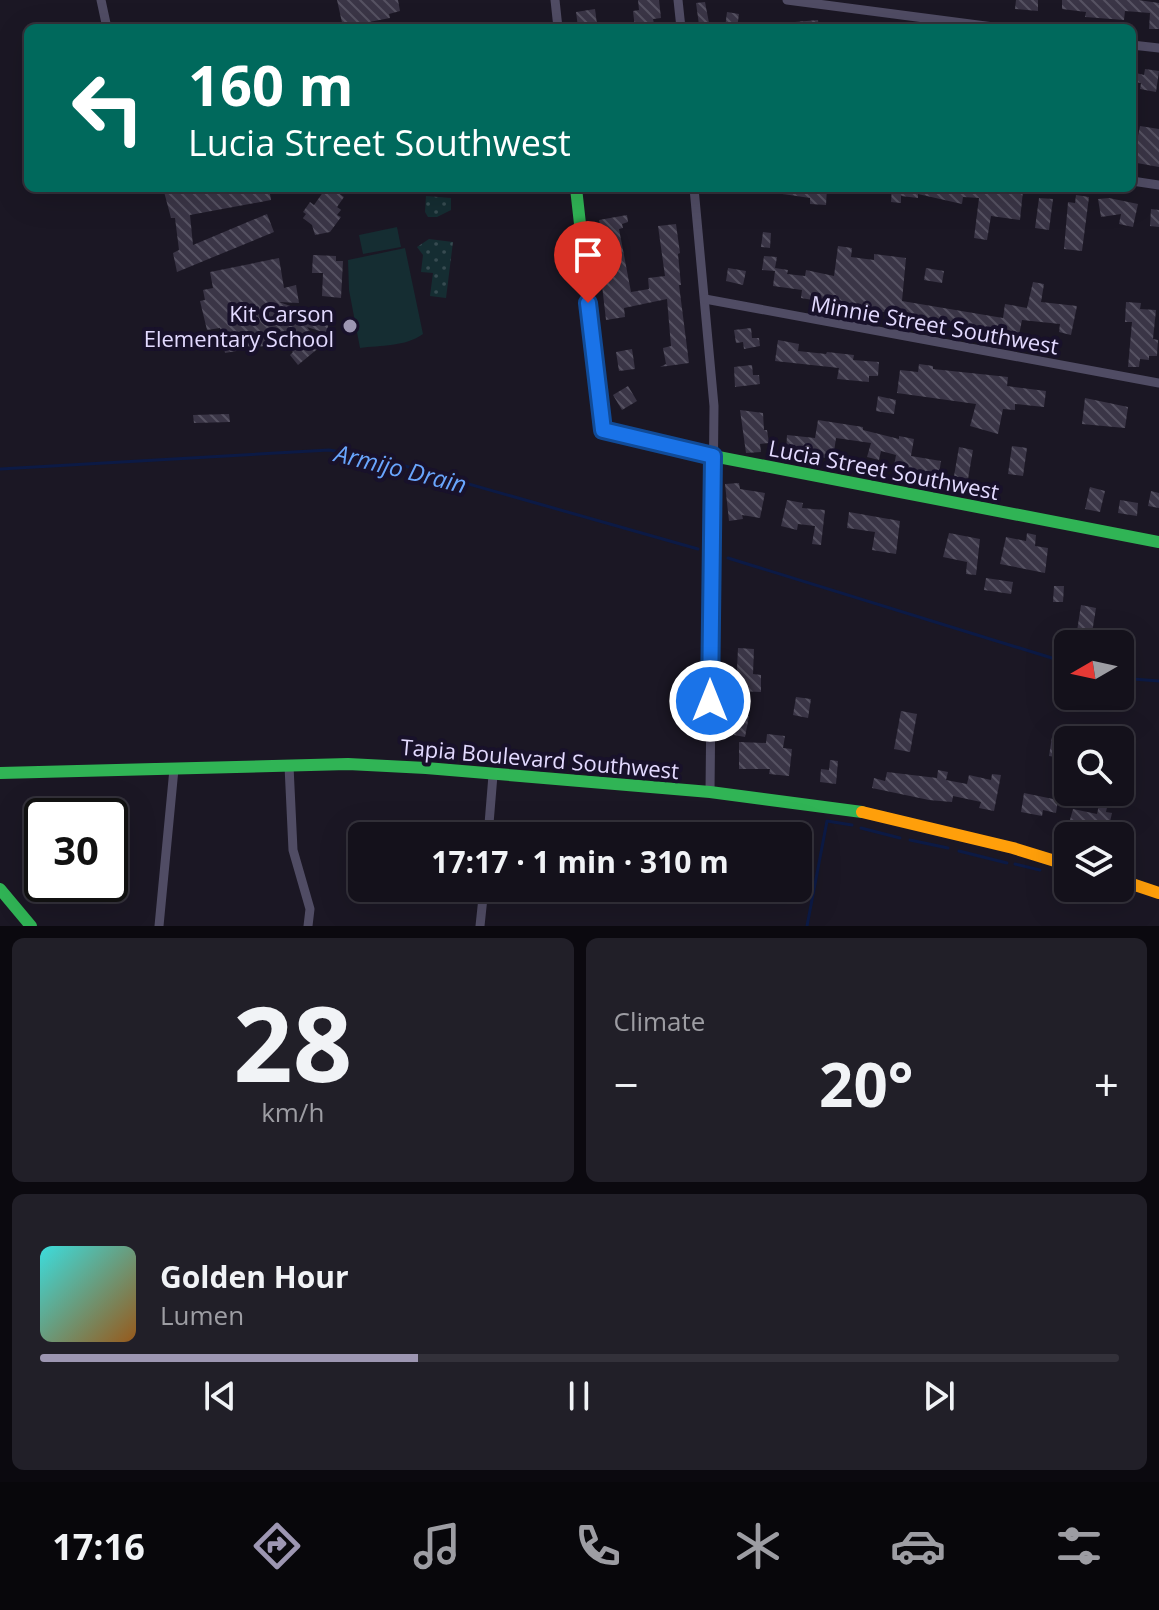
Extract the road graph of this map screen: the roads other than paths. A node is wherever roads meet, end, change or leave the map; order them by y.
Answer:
1 (101, 0) edge
2 (555, 0) edge
3 (678, 0) edge
4 (787, 0) edge
5 (106, 24) edge
6 (558, 24) edge
7 (681, 24) edge
8 (970, 24) edge
9 (1136, 45) edge
10 (1159, 48) edge
11 (1136, 182) edge
12 (1159, 185) edge
13 (576, 192) edge
14 (694, 192) edge
15 (705, 299) junction
16 (1159, 383) edge
17 (713, 456) junction
18 (1159, 542) edge
19 (289, 766) junction
20 (174, 769) junction
21 (0, 773) edge
22 (493, 775) junction
23 (710, 792) junction
24 (489, 822) edge
25 (1054, 861) edge
26 (1134, 885) edge
27 (0, 889) edge
28 (1159, 893) edge
29 (483, 902) edge
30 (31, 926) edge
31 (159, 926) edge
32 (308, 926) edge
33 (480, 926) edge

1 - 5 street
2 - 6 street
3 - 7 street
4 - 8 street
9 - 10 street
11 - 12 street
13 - 17 street, Lucia Street Southwest
14 - 15 street
15 - 16 street, Minnie Street Southwest
15 - 17 street
17 - 18 street, Lucia Street Southwest
17 - 23 street
19 - 20 street, Tapia Boulevard Southwest
19 - 22 street, Tapia Boulevard Southwest
19 - 32 street
20 - 21 street, Tapia Boulevard Southwest
20 - 31 street
22 - 23 street, Tapia Boulevard Southwest
22 - 24 street
23 - 25 street, Tapia Boulevard Southwest
26 - 28 street
27 - 30 street
29 - 33 street

